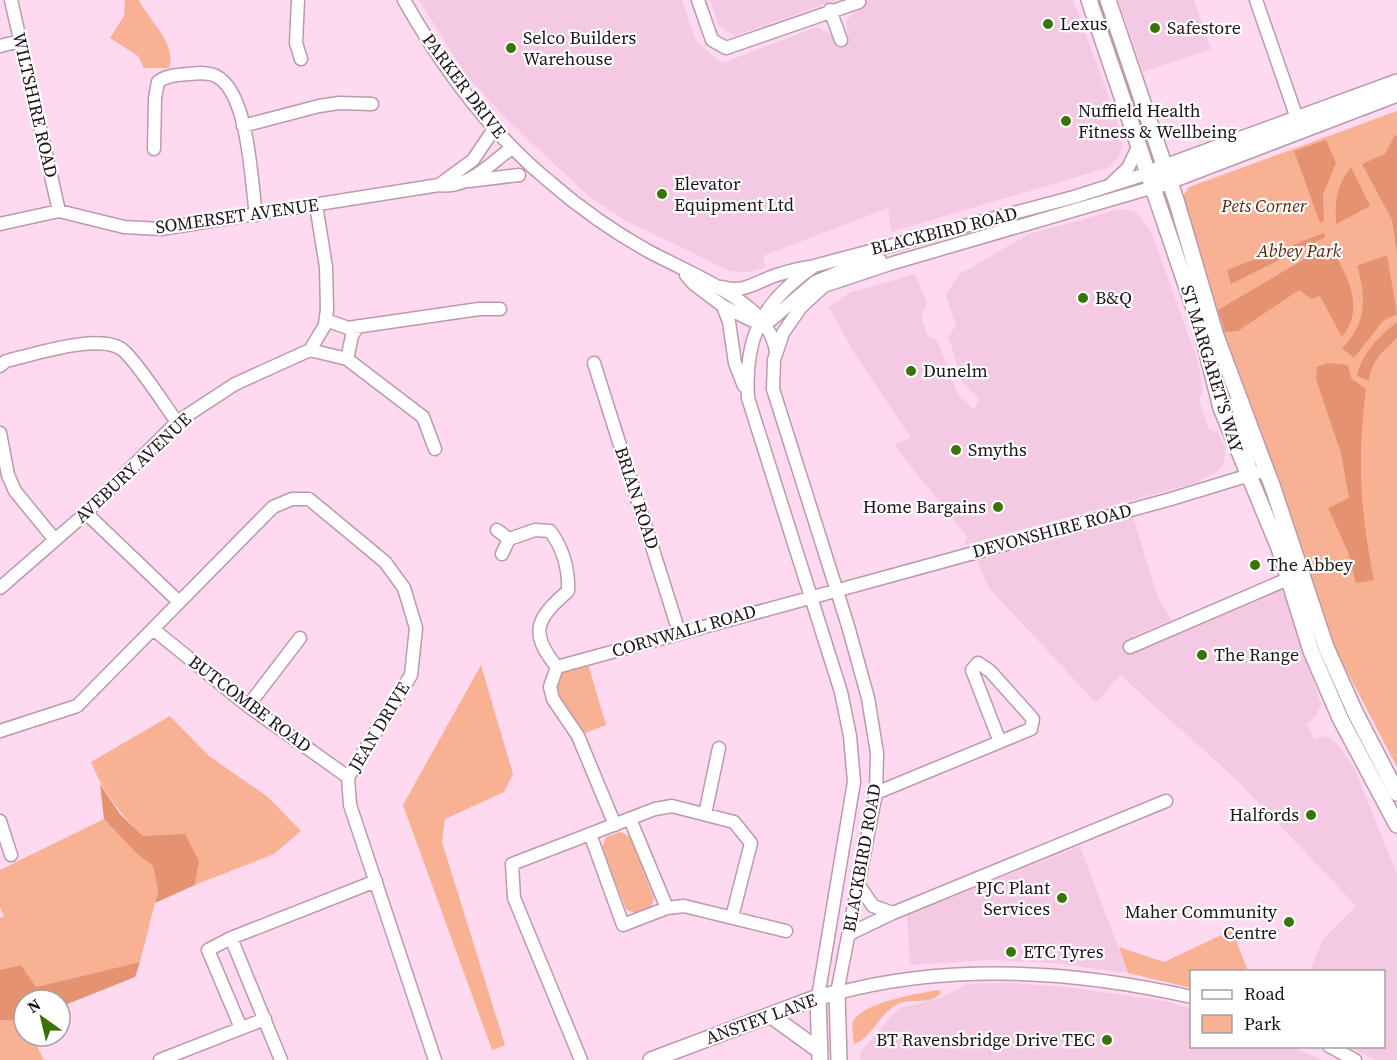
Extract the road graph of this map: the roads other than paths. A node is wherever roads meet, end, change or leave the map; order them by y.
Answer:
1 (11, 0) edge
2 (298, 0) edge
3 (404, 0) edge
4 (698, 0) edge
5 (1089, 0) edge
6 (1108, 0) edge
7 (1256, 0) edge
8 (859, 2) dead end
9 (830, 10) junction
10 (841, 40) dead end
11 (20, 41) junction
12 (0, 46) edge
13 (301, 59) dead end
14 (1397, 82) edge
15 (1397, 94) edge
16 (372, 104) dead end
17 (1299, 123) junction
18 (243, 126) junction
19 (494, 129) junction
20 (1139, 145) junction
21 (512, 148) junction
22 (154, 149) dead end
23 (519, 175) dead end
24 (1159, 177) junction
25 (468, 181) junction
26 (439, 184) junction
27 (1108, 187) junction
28 (316, 205) junction
29 (59, 211) junction
30 (256, 215) junction
31 (0, 224) edge
32 (952, 230) junction
33 (956, 246) junction
34 (893, 263) junction
35 (814, 266) junction
36 (679, 267) junction
37 (710, 284) junction
38 (723, 306) junction
39 (500, 309) dead end
40 (326, 320) junction
41 (762, 321) junction
42 (358, 326) junction
43 (310, 350) junction
44 (776, 352) junction
45 (347, 359) junction
46 (594, 363) dead end
47 (0, 366) edge
48 (1236, 386) junction
49 (748, 398) junction
50 (177, 423) junction
51 (0, 433) edge
52 (435, 449) dead end
53 (1266, 470) junction
54 (1246, 475) junction
55 (86, 513) junction
56 (497, 530) dead end
57 (509, 539) junction
58 (55, 540) junction
59 (502, 554) dead end
60 (1296, 576) junction
61 (0, 588) edge
62 (836, 589) junction
63 (810, 596) junction
64 (179, 602) junction
65 (153, 629) junction
66 (679, 632) junction
67 (300, 638) dead end
68 (1130, 647) dead end
69 (557, 667) junction
70 (248, 706) junction
71 (0, 731) edge
72 (1000, 742) junction
73 (719, 748) dead end
74 (348, 777) junction
75 (876, 793) junction
76 (1397, 793) edge
77 (1166, 801) dead end
78 (705, 814) junction
79 (630, 819) junction
80 (0, 821) edge
81 (615, 825) junction
82 (1397, 825) edge
83 (590, 834) junction
84 (11, 855) dead end
85 (376, 881) junction
86 (858, 884) junction
87 (667, 908) junction
88 (893, 913) junction
89 (732, 917) junction
90 (786, 931) dead end
91 (849, 934) junction
92 (231, 938) junction
93 (837, 993) junction
94 (818, 997) junction
95 (1190, 997) edge
96 (770, 1015) junction
97 (265, 1018) junction
98 (241, 1028) junction
99 (1331, 1048) edge
100 (820, 1056) edge
101 (669, 1057) edge
102 (160, 1060) edge
103 (281, 1060) edge
104 (435, 1060) edge
105 (581, 1060) edge
106 (651, 1060) edge
107 (839, 1060) edge
108 (1355, 1060) edge

1 - 11 street, WILTSHIRE ROAD
2 - 13 street
3 - 19 street, PARKER DRIVE
4 - 9 street
5 - 20 main road
6 - 24 main road
7 - 17 street
8 - 9 street
9 - 10 street
11 - 12 street
11 - 29 street, WILTSHIRE ROAD
14 - 17 main road
15 - 17 main road
16 - 18 street
17 - 24 main road
18 - 22 street
18 - 30 street
19 - 21 street, PARKER DRIVE
19 - 26 street, SOMERSET AVENUE
20 - 24 main road
20 - 27 street
21 - 25 street
21 - 36 street, PARKER DRIVE
23 - 25 street, SOMERSET AVENUE
24 - 27 street, BLACKBIRD ROAD
24 - 33 street, BLACKBIRD ROAD
24 - 48 main road, ST MARGARET'S WAY
24 - 54 main road, ST MARGARET'S WAY
25 - 26 street, SOMERSET AVENUE
26 - 28 street, SOMERSET AVENUE
27 - 32 street, BLACKBIRD ROAD
28 - 30 street, SOMERSET AVENUE
28 - 40 street
29 - 30 street, SOMERSET AVENUE
29 - 31 street, SOMERSET AVENUE
32 - 33 street
32 - 35 street, BLACKBIRD ROAD
33 - 34 street, BLACKBIRD ROAD
34 - 41 street, BLACKBIRD ROAD
34 - 44 street, BLACKBIRD ROAD
35 - 37 street, PARKER DRIVE
35 - 41 street, BLACKBIRD ROAD
36 - 37 street, PARKER DRIVE
36 - 38 street, PARKER DRIVE
37 - 41 street, PARKER DRIVE
38 - 41 street, PARKER DRIVE
38 - 49 street
39 - 42 street
40 - 42 street
40 - 43 street, AVEBURY AVENUE
41 - 44 street, PARKER DRIVE
41 - 49 street, BLACKBIRD ROAD
42 - 45 street
43 - 45 street
43 - 50 street, AVEBURY AVENUE
44 - 62 street, BLACKBIRD ROAD
45 - 52 street
46 - 66 street, BRIAN ROAD
47 - 50 street
48 - 53 main road, ST MARGARET'S WAY
48 - 54 street
49 - 63 street, BLACKBIRD ROAD
50 - 55 street, AVEBURY AVENUE
51 - 58 street
53 - 54 street, DEVONSHIRE ROAD
53 - 60 main road, ST MARGARET'S WAY
54 - 60 main road, ST MARGARET'S WAY
54 - 62 street, DEVONSHIRE ROAD
55 - 58 street, AVEBURY AVENUE
55 - 64 street
56 - 57 street
57 - 59 street
57 - 69 street
58 - 61 street, AVEBURY AVENUE
60 - 68 street
60 - 76 main road, ST MARGARET'S WAY
60 - 82 main road, ST MARGARET'S WAY
62 - 63 street
62 - 75 street, BLACKBIRD ROAD
63 - 66 street, CORNWALL ROAD
63 - 94 street, BLACKBIRD ROAD
64 - 65 street, JEAN DRIVE
64 - 74 street, JEAN DRIVE
65 - 70 street, BUTCOMBE ROAD
65 - 71 street, JEAN DRIVE
66 - 69 street, CORNWALL ROAD
67 - 70 street
69 - 81 street
70 - 74 street, BUTCOMBE ROAD
72 - 72 street
72 - 75 street
73 - 78 street
74 - 85 street, JEAN DRIVE
75 - 86 street, BLACKBIRD ROAD
77 - 88 street
78 - 79 street
78 - 89 street
79 - 81 street
79 - 87 street
80 - 84 street
81 - 83 street
83 - 87 street
83 - 105 street
85 - 92 street
85 - 104 street, JEAN DRIVE
86 - 88 street
86 - 91 street, BLACKBIRD ROAD
87 - 89 street
88 - 91 street
89 - 90 street
91 - 93 street, BLACKBIRD ROAD
92 - 97 street
92 - 98 street
93 - 94 main road, ANSTEY LANE
93 - 95 street
93 - 107 main road, BLACKBIRD ROAD
94 - 96 main road, ANSTEY LANE
94 - 100 main road, BLACKBIRD ROAD
96 - 100 main road
96 - 101 main road, ANSTEY LANE
97 - 98 street
97 - 103 street
98 - 102 street
99 - 108 street
101 - 106 main road, ANSTEY LANE

